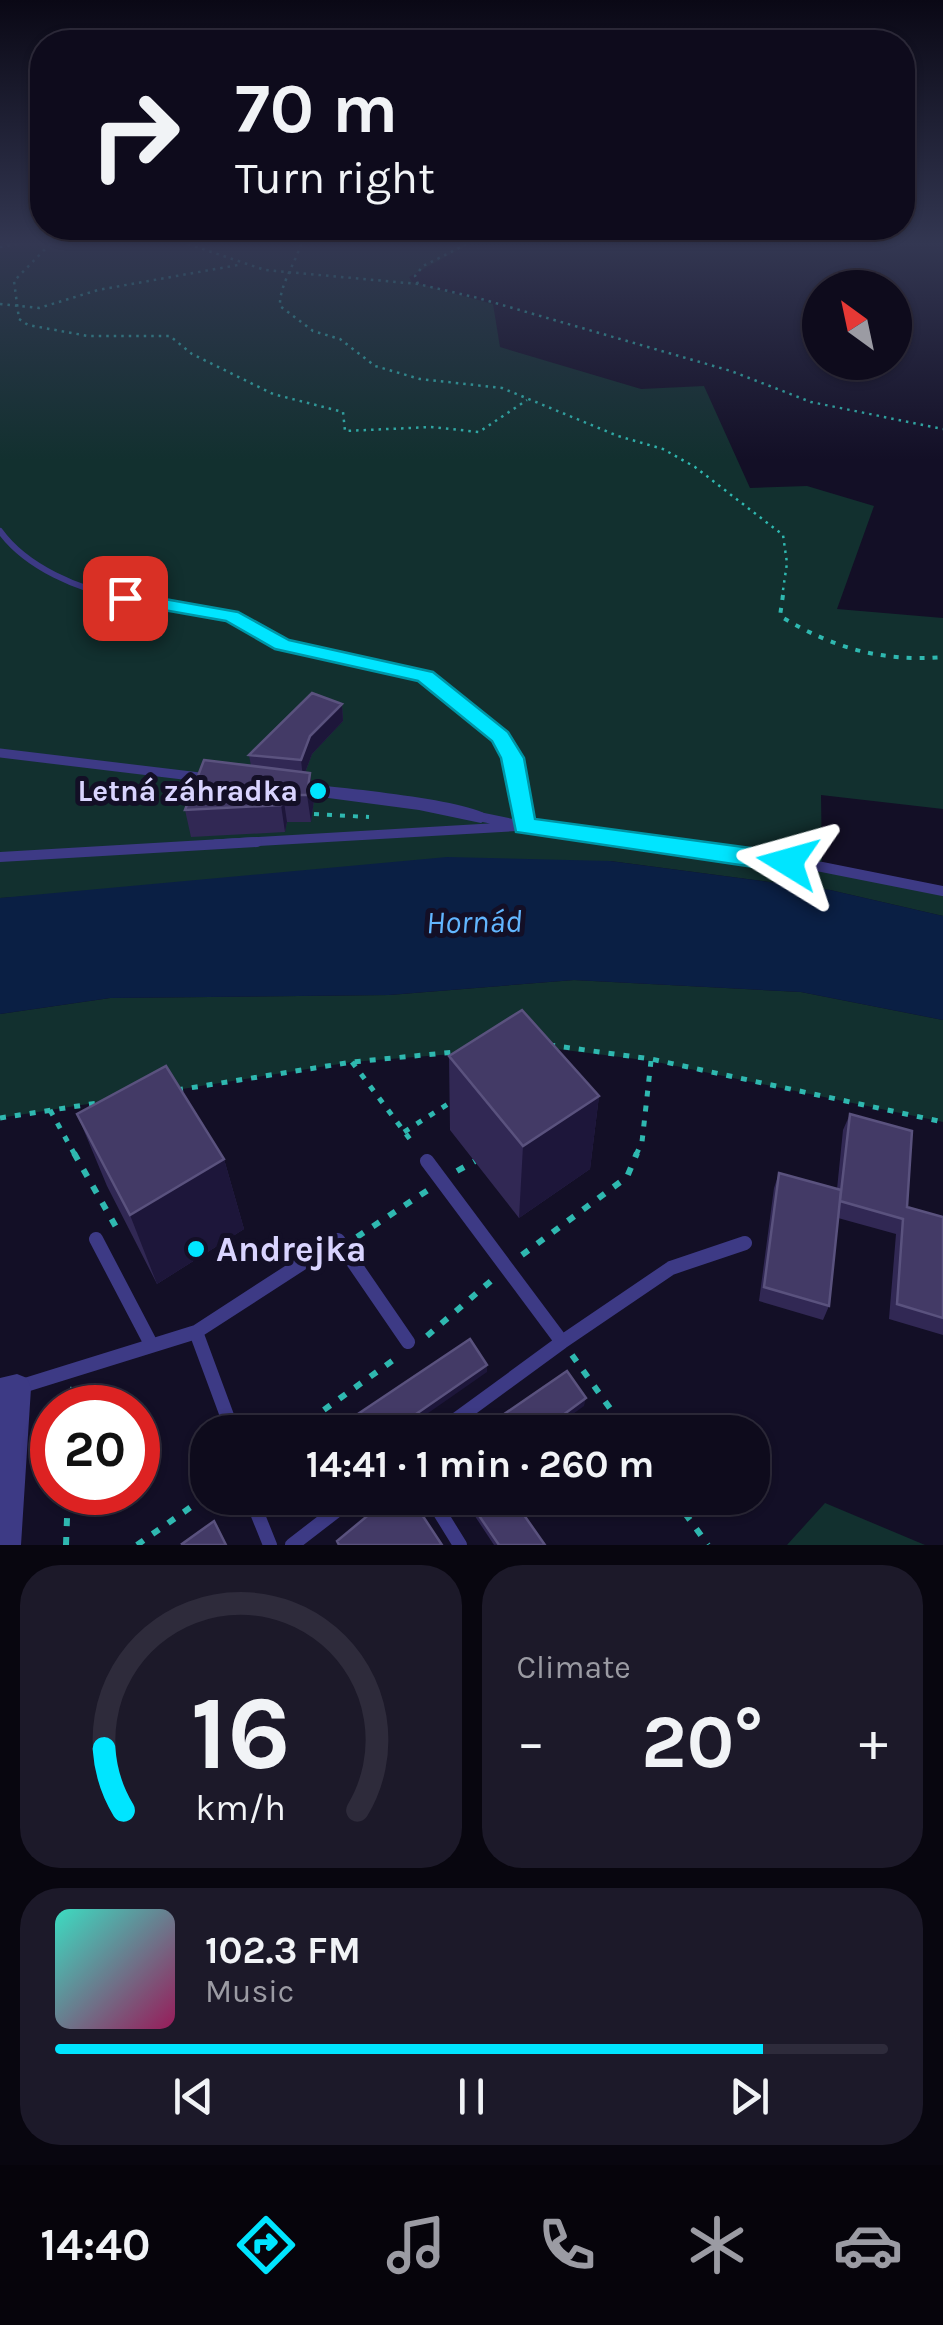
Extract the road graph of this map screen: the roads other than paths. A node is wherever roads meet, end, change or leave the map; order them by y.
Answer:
1 (0, 532) edge
2 (0, 753) edge
3 (211, 778) joint
4 (234, 781) edge
5 (260, 784) edge
6 (482, 817) joint
7 (524, 826) junction
8 (0, 857) edge
9 (943, 891) edge
10 (427, 1161) road end
11 (96, 1239) dead end
12 (745, 1243) dead end
13 (196, 1332) junction
14 (408, 1342) dead end
15 (562, 1342) junction
16 (151, 1344) junction
17 (8, 1390) edge
18 (226, 1415) edge
19 (462, 1415) edge
20 (258, 1515) edge
21 (331, 1515) edge
22 (442, 1515) edge
23 (6, 1545) edge
24 (270, 1545) edge
25 (292, 1545) edge
26 (460, 1545) edge

1 - 7 lane
2 - 3 lane
3 - 4 street
5 - 6 street
6 - 7 lane
7 - 8 lane
7 - 9 lane
10 - 15 lane
11 - 16 lane
12 - 15 lane
13 - 14 lane
13 - 16 lane
13 - 18 lane
15 - 19 lane
16 - 17 lane
17 - 23 street
20 - 24 lane
21 - 25 lane
22 - 26 lane

